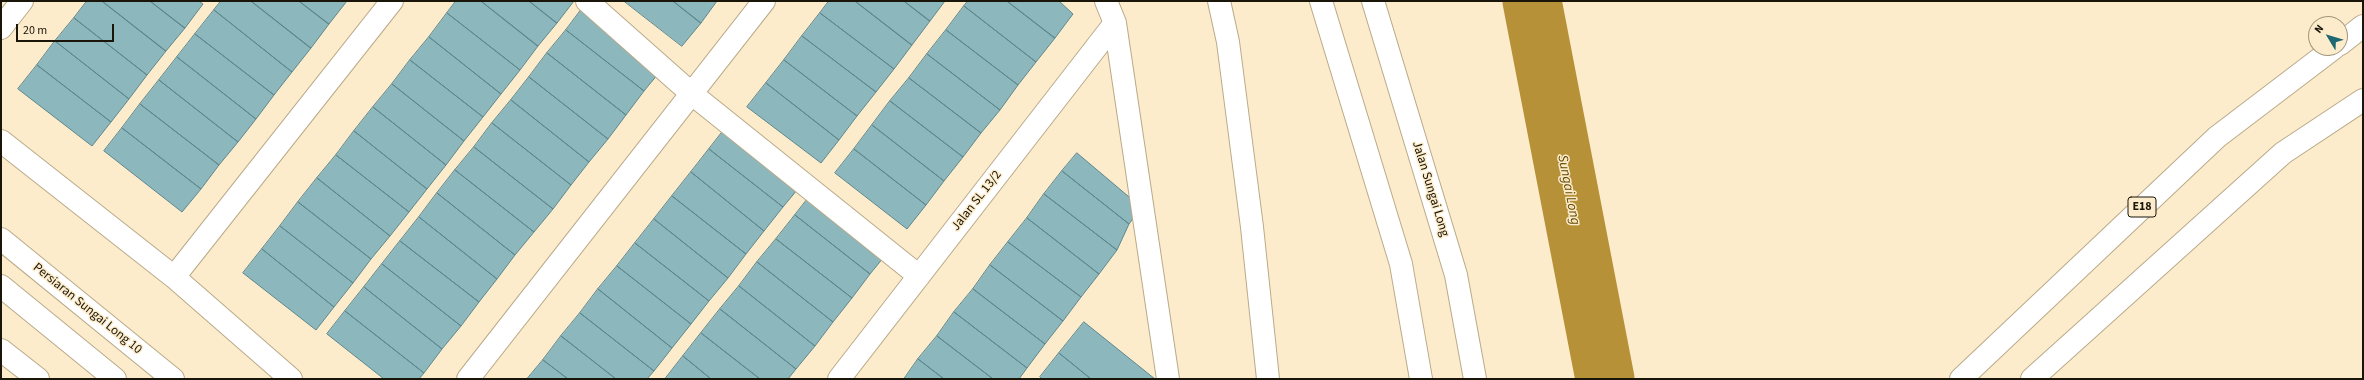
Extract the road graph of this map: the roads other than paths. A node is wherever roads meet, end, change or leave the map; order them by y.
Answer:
1 (22, 1) edge
2 (392, 1) edge
3 (587, 1) edge
4 (764, 1) edge
5 (1106, 1) edge
6 (1219, 1) edge
7 (1321, 1) edge
8 (1373, 1) edge
9 (1115, 23) junction
10 (2363, 26) edge
11 (1, 28) edge
12 (2348, 38) edge
13 (2323, 56) edge
14 (692, 94) junction
15 (2363, 100) edge
16 (1, 141) edge
17 (1, 239) edge
18 (919, 276) junction
19 (174, 278) junction
20 (1, 286) edge
21 (4, 357) edge
22 (38, 379) edge
23 (115, 379) edge
24 (173, 379) edge
25 (291, 379) edge
26 (468, 379) edge
27 (839, 379) edge
28 (1168, 379) edge
29 (1268, 379) edge
30 (1421, 379) edge
31 (1475, 379) edge
32 (1961, 379) edge
33 (2032, 379) edge

1 - 11 main road
2 - 19 main road
3 - 14 main road
4 - 14 main road
5 - 9 main road
6 - 29 main road
7 - 30 main road
8 - 31 main road, Jalan Sungai Long
9 - 18 main road, Jalan SL 13/2
9 - 28 main road
10 - 12 main road
13 - 32 main road, E18
14 - 18 main road
14 - 26 main road
15 - 33 main road
16 - 19 main road
17 - 24 main road, Persiaran Sungai Long 10
18 - 27 main road, Jalan SL 13/2
19 - 25 main road
20 - 23 main road
21 - 22 main road

